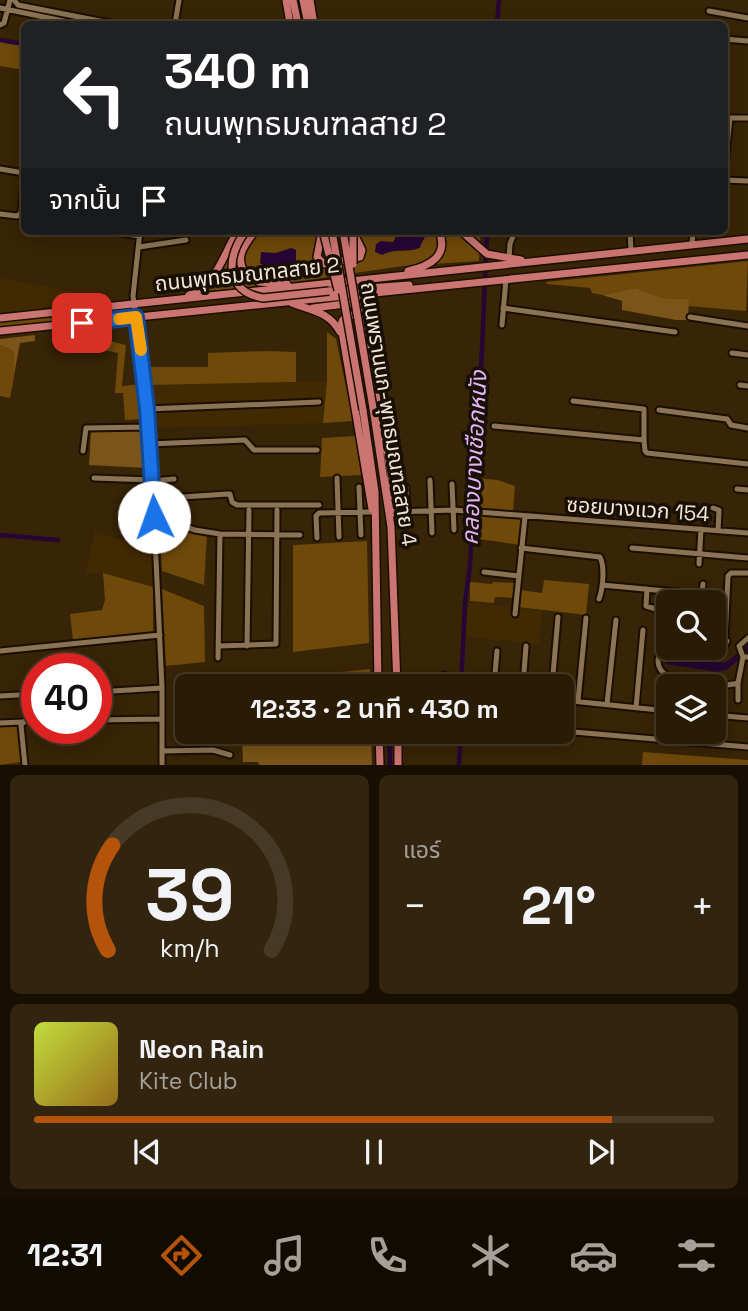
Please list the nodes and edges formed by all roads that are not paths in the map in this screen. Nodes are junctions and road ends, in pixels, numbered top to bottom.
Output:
1 (12, 0) edge
2 (179, 0) edge
3 (286, 0) edge
4 (293, 0) edge
5 (303, 0) edge
6 (310, 0) edge
7 (0, 8) edge
8 (8, 9) junction
9 (709, 11) dead end
10 (34, 16) junction
11 (748, 18) edge
12 (33, 21) edge
13 (53, 21) edge
14 (100, 21) edge
15 (176, 21) edge
16 (290, 21) edge
17 (297, 21) edge
18 (311, 21) edge
19 (312, 21) edge
20 (0, 25) edge
21 (728, 39) edge
22 (748, 41) edge
23 (728, 118) edge
24 (748, 118) edge
25 (0, 169) edge
26 (21, 172) edge
27 (728, 180) edge
28 (748, 181) edge
29 (0, 214) edge
30 (21, 214) edge
31 (140, 235) edge
32 (177, 235) edge
33 (236, 235) edge
34 (243, 235) edge
35 (252, 235) edge
36 (321, 235) edge
37 (323, 235) edge
38 (333, 235) edge
39 (349, 235) edge
40 (349, 235) edge
41 (352, 235) edge
42 (440, 235) edge
43 (465, 235) edge
44 (513, 235) edge
45 (630, 235) edge
46 (693, 235) edge
47 (748, 239) edge
48 (186, 240) dead end
49 (177, 241) junction
50 (716, 242) junction
51 (692, 245) junction
52 (139, 247) junction
53 (631, 251) junction
54 (748, 255) edge
55 (719, 257) junction
56 (509, 258) junction
57 (533, 261) junction
58 (377, 278) junction
59 (506, 279) junction
60 (312, 285) junction
61 (435, 286) junction
62 (369, 293) junction
63 (357, 298) junction
64 (163, 301) junction
65 (289, 302) junction
66 (134, 304) junction
67 (503, 308) junction
68 (305, 309) junction
69 (346, 310) junction
70 (0, 317) edge
71 (136, 317) junction
72 (690, 317) dead end
73 (502, 325) dead end
74 (748, 326) edge
75 (365, 328) junction
76 (0, 331) edge
77 (676, 332) dead end
78 (344, 346) junction
79 (732, 353) dead end
80 (748, 355) edge
81 (740, 384) dead end
82 (748, 386) edge
83 (573, 401) dead end
84 (319, 402) dead end
85 (147, 409) junction
86 (659, 410) dead end
87 (494, 426) dead end
88 (148, 427) junction
89 (748, 428) edge
90 (644, 440) junction
91 (149, 444) junction
92 (317, 450) dead end
93 (83, 452) dead end
94 (748, 464) edge
95 (94, 478) dead end
96 (337, 478) dead end
97 (173, 479) dead end
98 (152, 480) junction
99 (430, 480) dead end
100 (452, 484) dead end
101 (359, 487) dead end
102 (406, 487) dead end
103 (737, 489) dead end
104 (748, 490) edge
105 (153, 495) junction
106 (319, 505) dead end
107 (713, 508) dead end
108 (248, 510) dead end
109 (277, 510) dead end
110 (431, 510) junction
111 (453, 510) junction
112 (407, 511) junction
113 (338, 512) junction
114 (372, 512) junction
115 (394, 512) junction
116 (360, 513) junction
117 (154, 517) junction
118 (525, 517) junction
119 (407, 525) dead end
120 (701, 529) junction
121 (454, 530) dead end
122 (718, 531) junction
123 (432, 533) dead end
124 (748, 533) edge
125 (220, 534) junction
126 (248, 534) junction
127 (276, 534) junction
128 (300, 534) dead end
129 (361, 535) dead end
130 (339, 537) dead end
131 (375, 537) junction
132 (317, 538) dead end
133 (521, 548) junction
134 (632, 548) dead end
135 (393, 554) junction
136 (699, 554) junction
137 (748, 558) edge
138 (699, 564) dead end
139 (485, 572) dead end
140 (748, 573) edge
141 (518, 576) junction
142 (703, 584) dead end
143 (602, 585) junction
144 (647, 589) junction
145 (726, 598) edge
146 (599, 600) dead end
147 (656, 609) dead end
148 (515, 614) dead end
149 (558, 617) dead end
150 (586, 618) dead end
151 (616, 620) dead end
152 (643, 631) dead end
153 (160, 635) junction
154 (748, 638) edge
155 (726, 644) edge
156 (219, 646) junction
157 (247, 646) junction
158 (526, 646) dead end
159 (0, 651) edge
160 (498, 651) dead end
161 (743, 653) edge
162 (218, 658) dead end
163 (658, 660) edge
164 (378, 674) edge
165 (397, 674) edge
166 (495, 674) edge
167 (524, 674) edge
168 (553, 674) edge
169 (738, 683) junction
170 (162, 688) junction
171 (112, 691) edge
172 (21, 695) edge
173 (0, 696) edge
174 (738, 700) dead end
175 (574, 702) edge
176 (578, 702) junction
177 (607, 705) junction
178 (636, 708) junction
179 (656, 710) edge
180 (726, 716) edge
181 (748, 718) edge
182 (162, 719) junction
183 (112, 720) edge
184 (21, 722) edge
185 (0, 723) edge
186 (574, 732) edge
187 (24, 744) edge
188 (379, 744) edge
189 (398, 744) edge
190 (748, 747) edge
191 (162, 751) junction
192 (230, 755) dead end
193 (25, 765) edge
194 (162, 765) edge
195 (380, 765) edge
196 (398, 765) edge

1 - 8 street
1 - 14 street
2 - 15 street
3 - 16 main road
4 - 17 main road
5 - 18 main road
6 - 19 main road
7 - 8 street
8 - 10 street
8 - 20 street
9 - 11 street
10 - 12 street
10 - 13 street
21 - 22 street
23 - 24 street
25 - 26 street
27 - 28 street
29 - 30 street
31 - 52 street
32 - 49 street
33 - 64 main road
34 - 61 main road, bridge
35 - 60 main road
36 - 41 main road
37 - 69 main road, bridge
38 - 69 main road, ถนนพรานนก-พุทธมณฑลสาย 4, bridge
39 - 63 main road, bridge
40 - 63 main road, ถนนพรานนก-พุทธมณฑลสาย 4, bridge
42 - 58 main road
43 - 56 main road
44 - 56 street
45 - 53 street
46 - 51 street
47 - 50 main road, ถนนพุทธมณฑลสาย 2
48 - 49 street
49 - 52 street
50 - 51 main road, ถนนพุทธมณฑลสาย 2
50 - 55 main road
51 - 53 main road, ถนนพุทธมณฑลสาย 2
52 - 66 street
53 - 57 main road, ถนนพุทธมณฑลสาย 2
54 - 55 main road, ถนนพุทธมณฑลสาย 2
55 - 59 main road, ถนนพุทธมณฑลสาย 2
56 - 57 main road
57 - 58 main road, ถนนพุทธมณฑลสาย 2
58 - 60 main road, ถนนพุทธมณฑลสาย 2
59 - 61 main road, ถนนพุทธมณฑลสาย 2
59 - 67 street
60 - 64 main road, ถนนพุทธมณฑลสาย 2
61 - 62 main road, ถนนพุทธมณฑลสาย 2
62 - 63 main road
62 - 65 main road, ถนนพุทธมณฑลสาย 2
63 - 68 main road
63 - 75 main road
63 - 135 main road, ถนนพรานนก-พุทธมณฑลสาย 4, bridge
64 - 66 main road, ถนนพุทธมณฑลสาย 2
65 - 68 main road
65 - 71 main road, ถนนพุทธมณฑลสาย 2
66 - 70 main road, ถนนพุทธมณฑลสาย 2
66 - 71 street
67 - 73 street
67 - 77 street
68 - 78 main road
69 - 131 main road, ถนนพรานนก-พุทธมณฑลสาย 4, bridge
71 - 76 main road, ถนนพุทธมณฑลสาย 2
71 - 85 street
72 - 74 street
75 - 78 main road
75 - 115 main road
78 - 114 main road
79 - 80 street
81 - 82 street
83 - 90 street
84 - 85 street
85 - 88 street
86 - 89 street
87 - 90 street
88 - 91 street
88 - 93 street
90 - 94 street
91 - 92 street
91 - 98 street
95 - 98 street
96 - 113 street
97 - 98 street
98 - 105 street
99 - 110 street
100 - 111 street
101 - 116 street
102 - 112 street
103 - 104 street
105 - 106 street
105 - 117 street
107 - 122 street
108 - 126 street
109 - 127 street
110 - 111 street, ซอยบางแวก 154
110 - 112 street, ซอยบางแวก 154
110 - 123 street
111 - 118 street, ซอยบางแวก 154
111 - 121 street
112 - 115 street, ซอยบางแวก 154
112 - 119 street
113 - 116 street
113 - 130 street
113 - 132 street
114 - 116 street
114 - 131 main road
115 - 135 main road
116 - 129 street
117 - 125 street
117 - 153 street
118 - 120 street, ซอยบางแวก 154
118 - 133 street
120 - 122 street, ซอยบางแวก 154
120 - 136 street
122 - 124 street, ซอยบางแวก 154
125 - 126 street
125 - 156 street
126 - 127 street
126 - 157 street
127 - 128 street
127 - 157 street
131 - 164 main road, ถนนพรานนก-พุทธมณฑลสาย 4
133 - 141 street
133 - 143 street
134 - 136 street
135 - 165 main road, ถนนพรานนก-พุทธมณฑลสาย 4
136 - 137 street
136 - 138 street
139 - 141 street
140 - 145 street
141 - 148 street
142 - 144 street
143 - 144 street
143 - 146 street
144 - 147 street
149 - 168 street
150 - 176 street
151 - 177 street
152 - 178 street
153 - 159 street
153 - 170 street
154 - 161 street
155 - 161 street
156 - 157 street
156 - 162 street
158 - 167 street
160 - 166 street
161 - 169 street
163 - 169 street
169 - 174 street
170 - 171 street
170 - 182 street
172 - 173 street
175 - 176 street
176 - 177 street
177 - 178 street
178 - 179 street
180 - 181 street
182 - 183 street
182 - 191 street
184 - 185 street
186 - 190 street
187 - 193 street
188 - 195 main road
189 - 196 main road
191 - 192 street
191 - 194 street

